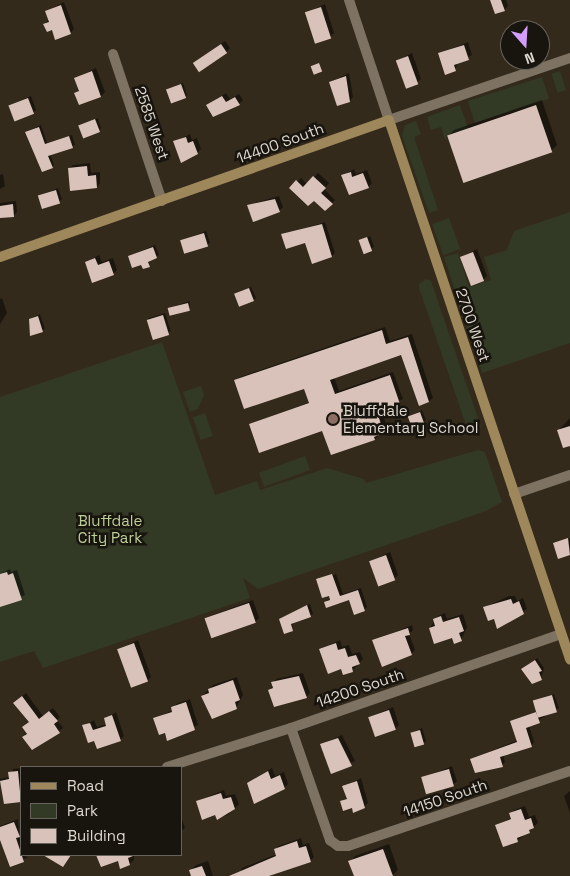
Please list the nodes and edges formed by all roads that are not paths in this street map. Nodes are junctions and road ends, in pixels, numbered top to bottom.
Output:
1 (349, 0) edge
2 (113, 54) dead end
3 (570, 58) edge
4 (389, 120) junction
5 (162, 201) junction
6 (0, 257) edge
7 (570, 475) edge
8 (514, 494) junction
9 (561, 634) junction
10 (570, 659) edge
11 (291, 728) junction
12 (170, 766) edge
13 (570, 771) edge

1 - 4 street, 2700 West
2 - 5 street, 2585 West
3 - 4 street, 14400 South
4 - 5 main road, 14400 South
4 - 8 main road, 2700 West
5 - 6 main road, 14400 South
7 - 8 street
8 - 9 main road, 2700 West
9 - 10 main road, 2700 West
9 - 11 street, 14200 South
11 - 12 street, 14200 South
11 - 13 street, 14150 South

